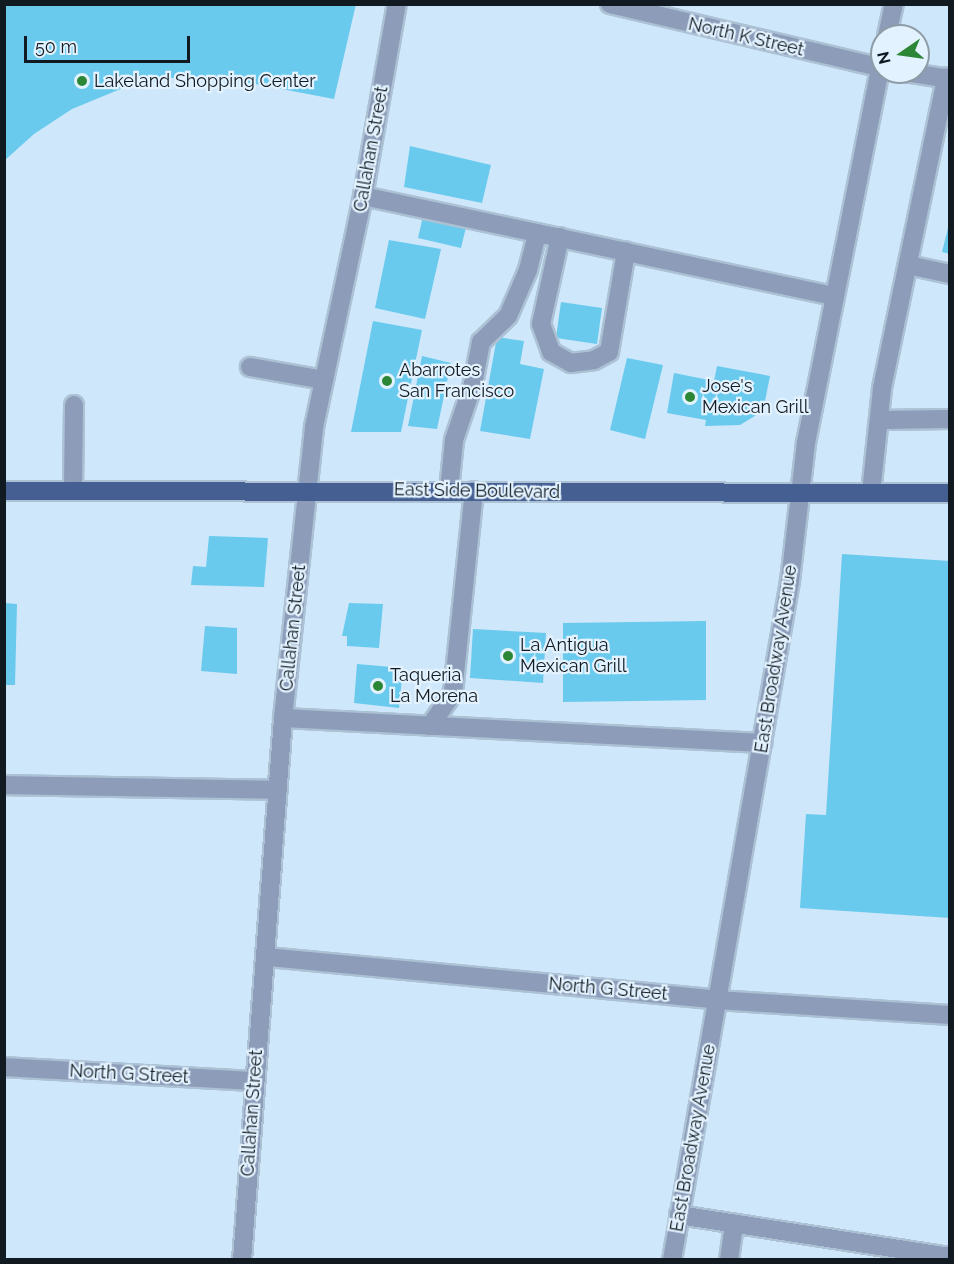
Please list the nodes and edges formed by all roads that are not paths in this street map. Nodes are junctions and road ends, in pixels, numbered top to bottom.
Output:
1 (397, 4) edge
2 (610, 4) edge
3 (894, 4) edge
4 (890, 24) edge
5 (870, 63) edge
6 (930, 76) edge
7 (948, 79) edge
8 (877, 84) edge
9 (363, 196) junction
10 (537, 232) junction
11 (560, 237) junction
12 (626, 252) junction
13 (908, 265) junction
14 (950, 274) edge
15 (834, 296) junction
16 (250, 367) dead end
17 (324, 380) junction
18 (74, 405) dead end
19 (950, 419) edge
20 (879, 420) junction
21 (73, 489) junction
22 (4, 490) edge
23 (308, 490) junction
24 (449, 490) junction
25 (474, 491) junction
26 (800, 493) junction
27 (871, 493) junction
28 (950, 493) edge
29 (283, 718) junction
30 (430, 726) junction
31 (762, 743) junction
32 (4, 786) edge
33 (278, 790) junction
34 (267, 957) junction
35 (718, 1000) junction
36 (950, 1015) edge
37 (4, 1067) edge
38 (253, 1081) junction
39 (679, 1215) junction
40 (734, 1224) junction
41 (950, 1257) edge
42 (242, 1260) edge
43 (672, 1260) edge
44 (729, 1260) edge

1 - 9 street, Callahan Street
2 - 5 street, North K Street
3 - 4 street
6 - 7 street
7 - 13 street
8 - 15 street, East Broadway Avenue
9 - 10 street
9 - 17 street, Callahan Street
10 - 11 street
10 - 24 street
11 - 12 street
11 - 12 street
12 - 15 street
13 - 14 street
13 - 20 street
15 - 26 street, East Broadway Avenue
16 - 17 street
17 - 23 street, Callahan Street
18 - 21 street
19 - 20 street
20 - 27 street
21 - 22 main road, East Side Boulevard
21 - 23 main road, East Side Boulevard
23 - 24 main road, East Side Boulevard
23 - 29 street, Callahan Street
24 - 25 main road, East Side Boulevard
25 - 26 main road, East Side Boulevard
25 - 30 street
26 - 27 main road, East Side Boulevard
26 - 31 street, East Broadway Avenue
27 - 28 main road, East Side Boulevard
29 - 30 street
29 - 33 street, Callahan Street
30 - 31 street
31 - 35 street, East Broadway Avenue
32 - 33 street
33 - 34 street, Callahan Street
34 - 35 street, North G Street
34 - 38 street, Callahan Street
35 - 36 street, North G Street
35 - 39 street, East Broadway Avenue
37 - 38 street, North G Street
38 - 42 street, Callahan Street
39 - 40 street
39 - 43 street, East Broadway Avenue
40 - 41 street
40 - 44 street

